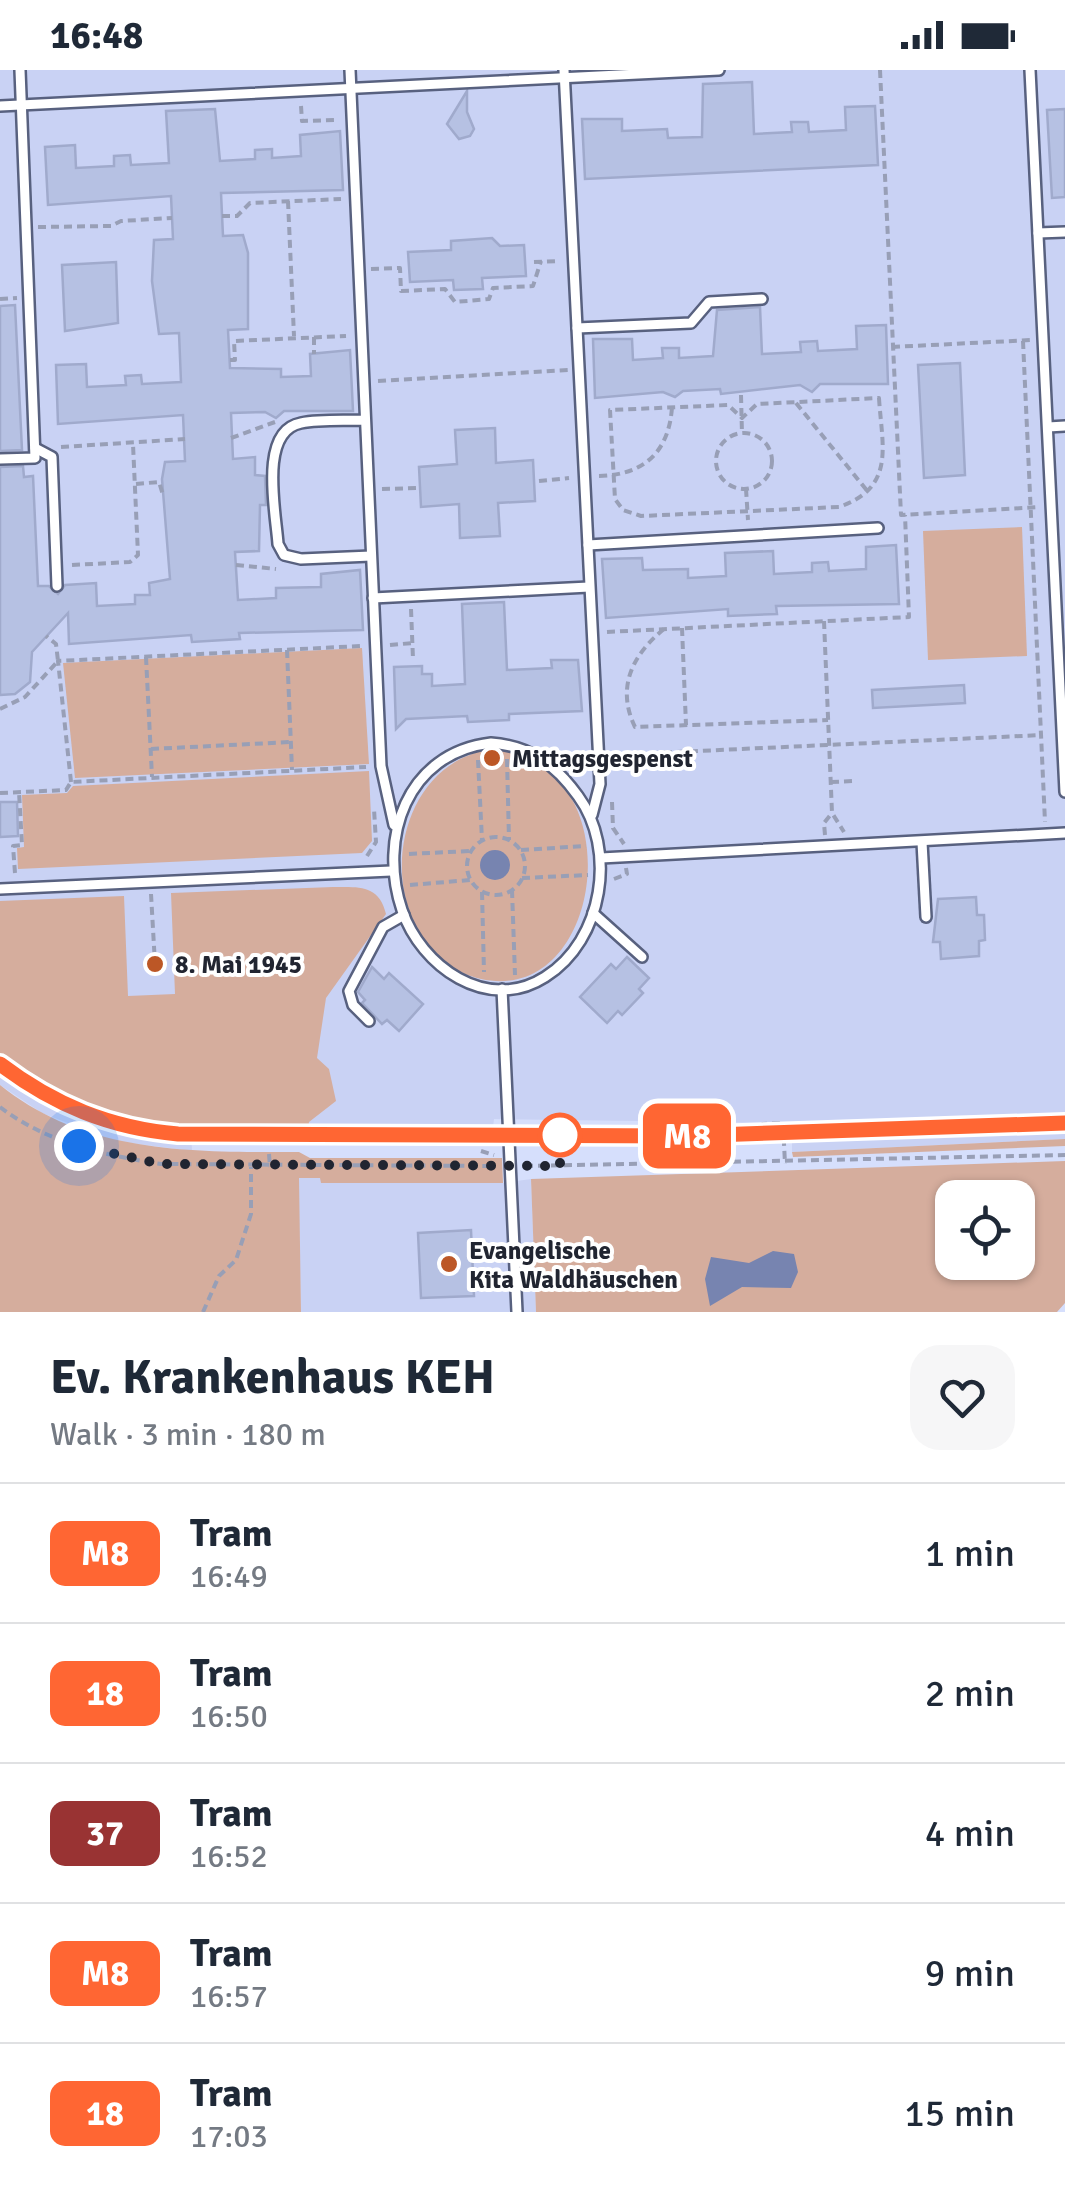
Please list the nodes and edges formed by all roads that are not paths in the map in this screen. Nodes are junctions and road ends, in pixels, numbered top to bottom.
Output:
1 (20, 70) edge
2 (350, 70) edge
3 (719, 70) edge
4 (1030, 70) edge
5 (625, 72) edge
6 (564, 74) edge
7 (351, 86) junction
8 (22, 105) junction
9 (0, 106) edge
10 (1065, 232) edge
11 (1038, 233) junction
12 (762, 299) dead end
13 (577, 328) junction
14 (364, 420) junction
15 (1065, 426) edge
16 (1048, 427) junction
17 (35, 448) junction
18 (0, 459) edge
19 (878, 528) dead end
20 (588, 545) junction
21 (370, 556) junction
22 (57, 586) dead end
23 (589, 587) junction
24 (372, 598) junction
25 (1065, 792) edge
26 (592, 815) junction
27 (394, 825) junction
28 (1065, 833) edge
29 (922, 842) junction
30 (601, 858) junction
31 (392, 871) junction
32 (0, 889) edge
33 (593, 913) junction
34 (404, 915) junction
35 (926, 917) dead end
36 (642, 957) dead end
37 (502, 990) junction
38 (369, 1021) dead end
39 (518, 1312) edge

1 - 8 lane
2 - 7 lane
3 - 5 lane
4 - 11 lane
5 - 6 lane
6 - 7 lane
6 - 13 lane
7 - 8 lane
7 - 14 lane
8 - 9 lane
8 - 17 lane
10 - 11 lane
11 - 16 lane
12 - 13 lane
13 - 20 lane
14 - 21 lane
14 - 21 lane
15 - 16 lane
16 - 25 lane
17 - 18 lane
17 - 22 lane
19 - 20 lane
20 - 23 lane
21 - 24 lane
23 - 24 lane
23 - 26 lane
24 - 27 lane
26 - 27 lane
26 - 30 lane
27 - 31 lane
28 - 29 lane
29 - 30 lane
29 - 35 lane
30 - 33 lane
31 - 32 lane
31 - 34 lane
33 - 36 lane
33 - 37 lane
34 - 37 lane
34 - 38 lane
37 - 39 lane

